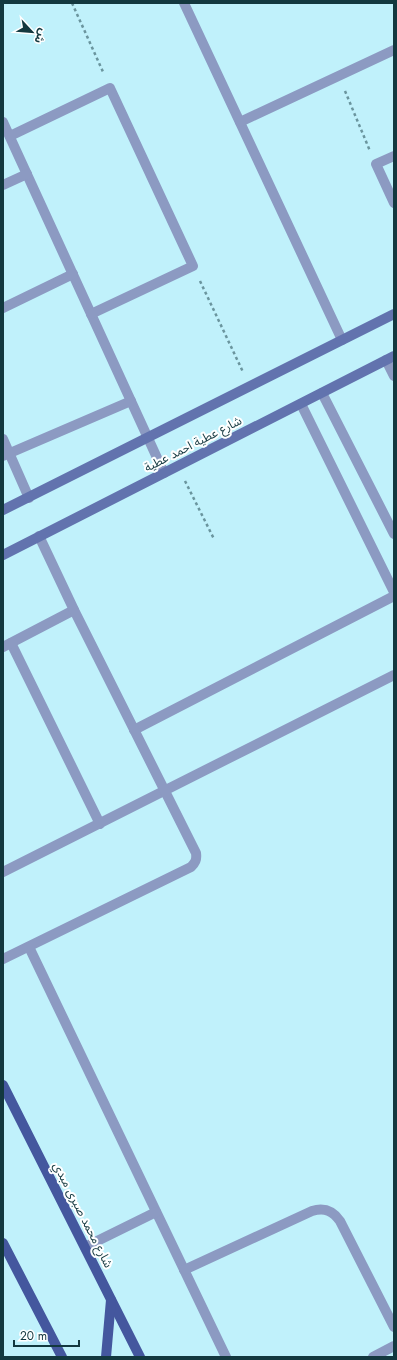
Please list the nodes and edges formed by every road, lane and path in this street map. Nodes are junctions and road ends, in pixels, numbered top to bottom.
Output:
1 (72, 3) edge
2 (186, 4) edge
3 (394, 50) edge
4 (339, 75) junction
5 (110, 88) junction
6 (3, 122) edge
7 (240, 122) junction
8 (10, 136) junction
9 (394, 156) edge
10 (376, 164) junction
11 (27, 174) junction
12 (3, 185) edge
13 (394, 203) edge
14 (193, 266) junction
15 (73, 274) junction
16 (3, 308) edge
17 (91, 314) junction
18 (394, 314) edge
19 (342, 340) junction
20 (390, 358) edge
21 (394, 376) edge
22 (250, 386) junction
23 (322, 393) junction
24 (131, 401) junction
25 (300, 404) junction
26 (148, 438) junction
27 (3, 439) edge
28 (6, 454) edge
29 (177, 466) junction
30 (164, 473) junction
31 (29, 498) junction
32 (3, 510) edge
33 (394, 534) edge
34 (39, 536) junction
35 (214, 539) dead end
36 (3, 555) edge
37 (394, 592) edge
38 (394, 596) edge
39 (74, 610) junction
40 (7, 645) edge
41 (394, 675) edge
42 (134, 730) junction
43 (165, 791) junction
44 (100, 824) junction
45 (3, 872) edge
46 (29, 947) junction
47 (3, 959) edge
48 (3, 1085) edge
49 (156, 1212) junction
50 (3, 1243) edge
51 (85, 1247) junction
52 (184, 1270) junction
53 (111, 1300) junction
54 (394, 1327) edge
55 (394, 1346) edge
56 (62, 1357) edge
57 (106, 1357) edge
58 (140, 1357) edge
59 (226, 1357) edge
60 (373, 1357) edge

1 - 5 path
2 - 7 street
3 - 4 street
4 - 7 street
4 - 10 path
5 - 8 street
5 - 14 street
6 - 8 street
7 - 19 street
8 - 11 street
9 - 10 street
10 - 13 street
11 - 12 street
11 - 15 street
14 - 17 street
14 - 22 path
15 - 16 street
15 - 17 street
17 - 24 street
18 - 19 street
19 - 22 street
20 - 21 street
20 - 23 street, شارع عطية احمد عطية
22 - 26 street
23 - 25 street, شارع عطية احمد عطية
23 - 33 street
24 - 26 street
24 - 28 street
25 - 29 street, شارع عطية احمد عطية
25 - 37 street
26 - 30 street
26 - 31 street
27 - 28 street
28 - 31 street
29 - 30 street, شارع عطية احمد عطية
29 - 35 path
30 - 34 street, شارع عطية احمد عطية
31 - 32 street
34 - 36 street, شارع عطية احمد عطية
34 - 39 street
38 - 42 street
39 - 40 street
39 - 42 street
40 - 44 street
41 - 43 street
42 - 43 street
43 - 44 street
43 - 46 street
44 - 45 street
46 - 47 street
46 - 49 street
48 - 51 main road, شارع محمد صبرى مبدي
49 - 51 street
49 - 52 street
50 - 56 main road
51 - 53 main road, شارع محمد صبرى مبدي
52 - 54 street
52 - 59 street
53 - 57 main road
53 - 58 main road, شارع محمد صبرى مبدي
55 - 60 street

